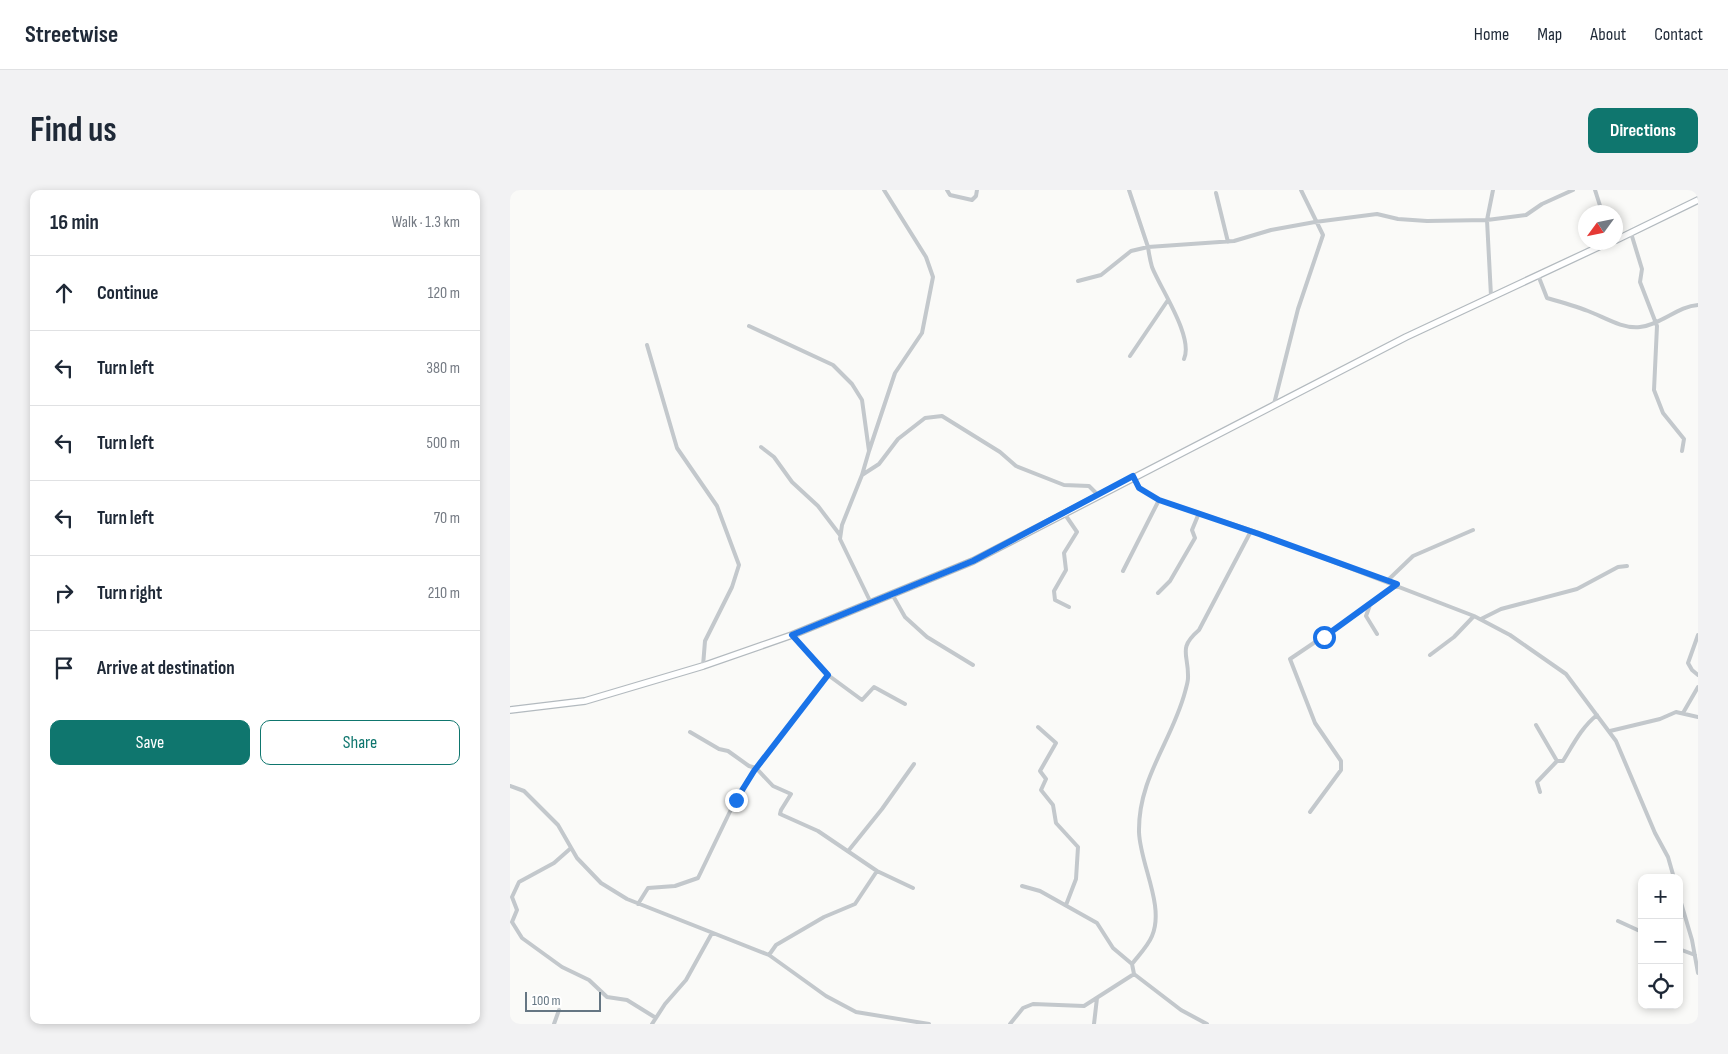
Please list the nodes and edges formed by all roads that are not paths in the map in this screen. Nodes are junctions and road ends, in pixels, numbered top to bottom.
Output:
1 (884, 190) edge
2 (947, 190) edge
3 (977, 190) edge
4 (1129, 190) edge
5 (1301, 190) edge
6 (1493, 190) edge
7 (1573, 190) edge
8 (1595, 190) edge
9 (1216, 193) dead end
10 (1698, 200) edge
11 (1600, 205) edge
12 (1487, 220) junction
13 (1315, 222) junction
14 (1631, 233) junction
15 (1623, 237) edge
16 (1228, 242) junction
17 (1148, 247) junction
18 (1592, 250) edge
19 (1538, 275) junction
20 (1078, 281) dead end
21 (1491, 296) junction
22 (1168, 300) junction
23 (1698, 306) edge
24 (1656, 322) junction
25 (749, 326) dead end
26 (647, 345) dead end
27 (1130, 356) dead end
28 (1184, 359) dead end
29 (1274, 404) junction
30 (761, 447) dead end
31 (869, 451) junction
32 (1682, 451) dead end
33 (862, 475) junction
34 (1133, 476) junction
35 (1098, 495) junction
36 (1159, 500) junction
37 (1198, 513) junction
38 (1064, 514) junction
39 (1473, 530) dead end
40 (1251, 531) junction
41 (840, 535) junction
42 (1627, 566) dead end
43 (1123, 571) dead end
44 (1387, 581) junction
45 (1397, 584) junction
46 (1158, 593) dead end
47 (892, 594) junction
48 (871, 603) junction
49 (1370, 605) junction
50 (1069, 607) dead end
51 (1474, 616) junction
52 (1481, 619) junction
53 (1377, 634) dead end
54 (792, 635) junction
55 (1698, 635) edge
56 (1430, 655) dead end
57 (973, 665) dead end
58 (703, 666) junction
59 (828, 675) junction
60 (1698, 675) edge
61 (1698, 687) edge
62 (905, 704) dead end
63 (510, 710) edge
64 (1683, 713) junction
65 (1597, 715) junction
66 (1698, 717) edge
67 (1536, 725) dead end
68 (1038, 727) dead end
69 (1610, 731) junction
70 (690, 732) dead end
71 (1557, 761) junction
72 (914, 764) dead end
73 (756, 768) junction
74 (510, 786) edge
75 (1540, 792) dead end
76 (1310, 812) dead end
77 (571, 848) junction
78 (849, 850) junction
79 (877, 871) junction
80 (1673, 874) edge
81 (1022, 886) dead end
82 (912, 888) dead end
83 (510, 889) edge
84 (515, 892) junction
85 (638, 904) junction
86 (1066, 905) junction
87 (1683, 911) edge
88 (1618, 921) dead end
89 (1638, 930) edge
90 (712, 933) junction
91 (1683, 950) edge
92 (770, 955) junction
93 (1695, 955) junction
94 (1132, 964) junction
95 (1698, 973) edge
96 (1134, 974) junction
97 (1096, 998) junction
98 (560, 1010) dead end
99 (656, 1018) junction
100 (554, 1024) edge
101 (652, 1024) edge
102 (929, 1024) edge
103 (1010, 1024) edge
104 (1094, 1024) edge
105 (1207, 1024) edge

1 - 31 street
2 - 3 street
4 - 17 street
5 - 13 street
6 - 12 street
7 - 12 street
8 - 11 street
9 - 16 street
10 - 14 main road
12 - 13 street
12 - 21 street
13 - 16 street
13 - 29 street
14 - 15 main road
14 - 24 street
16 - 17 street
17 - 20 street
17 - 22 street
18 - 19 main road
19 - 21 main road
19 - 24 street
21 - 29 main road
22 - 27 street
22 - 28 street
23 - 24 street
24 - 32 street
25 - 31 street
26 - 58 street
29 - 34 main road
30 - 41 street
31 - 33 street
33 - 35 street
33 - 41 street
34 - 35 main road
34 - 36 street
35 - 38 main road
36 - 37 street
36 - 43 street
37 - 40 street
37 - 46 street
38 - 47 main road
38 - 50 street
39 - 44 street
40 - 44 street
40 - 94 street
41 - 48 street
42 - 52 street
44 - 45 street
45 - 49 street
45 - 51 street
47 - 48 main road
47 - 57 street
48 - 54 main road
49 - 53 street
49 - 76 street
51 - 52 street
51 - 56 street
52 - 65 street
54 - 58 main road
54 - 59 street
55 - 60 street
58 - 63 main road
59 - 62 street
59 - 73 street
61 - 64 street
64 - 66 street
64 - 69 street
65 - 69 street
65 - 71 street
67 - 71 street
68 - 86 street
69 - 80 street
70 - 73 street
71 - 75 street
72 - 78 street
73 - 78 street
73 - 85 street
74 - 77 street
77 - 84 street
77 - 85 street
78 - 79 street
79 - 82 street
79 - 92 street
81 - 86 street
83 - 84 street
84 - 99 street
85 - 90 street
86 - 94 street
87 - 93 street
88 - 89 street
90 - 92 street
90 - 99 street
91 - 93 street
92 - 102 street
93 - 95 street
94 - 96 street
96 - 97 street
96 - 105 street
97 - 103 street
97 - 104 street
98 - 100 street
99 - 101 street

